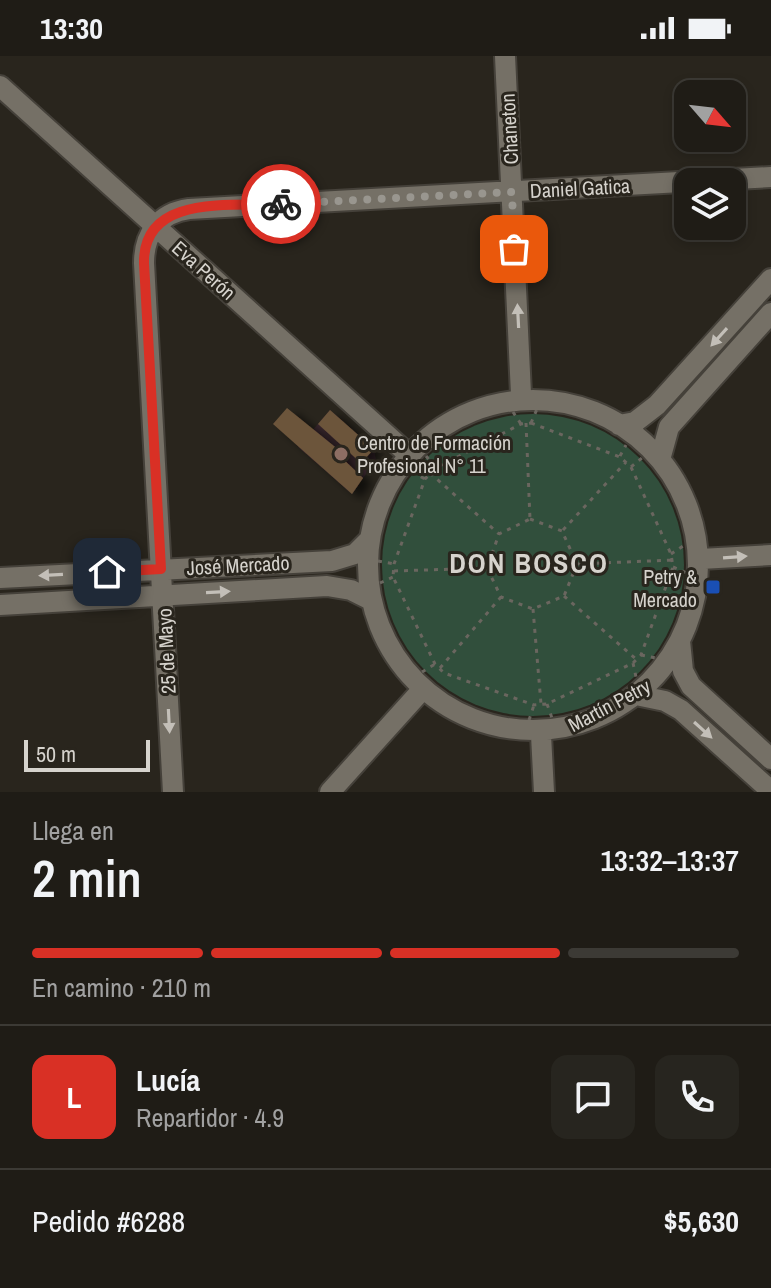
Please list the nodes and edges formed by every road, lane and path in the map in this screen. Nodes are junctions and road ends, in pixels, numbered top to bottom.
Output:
1 (505, 56) edge
2 (0, 86) edge
3 (771, 177) edge
4 (512, 192) junction
5 (155, 226) junction
6 (771, 279) edge
7 (771, 313) edge
8 (517, 403) junction
9 (537, 409) dead end
10 (526, 423) junction
11 (622, 435) junction
12 (620, 457) junction
13 (652, 457) junction
14 (415, 460) junction
15 (626, 462) junction
16 (631, 467) junction
17 (436, 468) junction
18 (430, 473) junction
19 (425, 479) junction
20 (530, 519) junction
21 (562, 531) junction
22 (499, 534) junction
23 (372, 537) junction
24 (683, 546) dead end
25 (671, 554) junction
26 (771, 555) edge
27 (672, 560) junction
28 (378, 561) dead end
29 (394, 564) junction
30 (577, 564) junction
31 (693, 566) junction
32 (673, 567) junction
33 (487, 568) junction
34 (161, 569) junction
35 (394, 571) junction
36 (393, 577) junction
37 (0, 578) edge
38 (374, 591) junction
39 (162, 595) junction
40 (564, 596) junction
41 (501, 597) junction
42 (0, 605) edge
43 (533, 609) junction
44 (680, 640) junction
45 (641, 655) junction
46 (656, 658) dead end
47 (635, 661) junction
48 (435, 664) junction
49 (440, 668) junction
50 (422, 681) junction
51 (636, 686) junction
52 (541, 704) junction
53 (547, 704) junction
54 (534, 705) junction
55 (541, 724) junction
56 (771, 759) edge
57 (771, 791) edge
58 (173, 792) edge
59 (330, 792) edge
60 (544, 792) edge

1 - 4 street, Chaneton
2 - 5 street, Eva Perón
3 - 4 street, Daniel Gatica
4 - 5 street, Daniel Gatica
8 -> 4 street, Chaneton
5 - 14 street, Eva Perón
5 - 34 street, 25 de Mayo
6 -> 11 street
7 - 13 street
8 - 10 path
8 - 11 street, Martín Petry
8 - 14 street, Martín Petry
9 - 10 path
10 - 12 path
10 - 17 path
10 - 20 path
11 - 12 path
11 - 13 street, Martín Petry
12 - 15 path
13 - 16 path
13 - 31 street, Martín Petry
14 - 17 path
14 - 19 path
14 - 23 street, Martín Petry
15 - 16 path
15 - 21 path
16 - 25 path
17 - 18 path
18 - 19 path
18 - 22 path
19 - 29 path
20 - 21 path
20 - 22 path
21 - 30 path
22 - 33 path
23 - 34 street, José Mercado
23 - 38 street, Martín Petry
24 - 25 path
25 - 27 path
31 -> 26 street
27 - 30 path
27 - 32 path
28 - 29 path
29 - 35 path
30 - 40 path
31 - 32 path
31 - 44 street, Martín Petry
32 - 45 path
33 - 35 path
33 - 41 path
34 -> 37 street, José Mercado
34 - 39 street, 25 de Mayo
35 - 36 path
36 - 38 path
36 - 48 path
39 -> 38 street, José Mercado
38 - 50 street, Martín Petry
39 - 42 street, José Mercado
39 -> 58 street, 25 de Mayo
40 - 43 path
40 - 47 path
41 - 43 path
41 - 49 path
43 - 52 path
44 - 51 street, Martín Petry
44 - 56 street
45 - 46 path
45 - 47 path
47 - 51 path
47 - 53 path
48 - 49 path
48 - 50 path
49 - 54 path
50 - 55 street, Martín Petry
50 - 59 street
51 - 55 street, Martín Petry
51 -> 57 street
52 - 53 path
52 - 54 path
53 - 55 path
54 - 55 path
55 - 60 street

